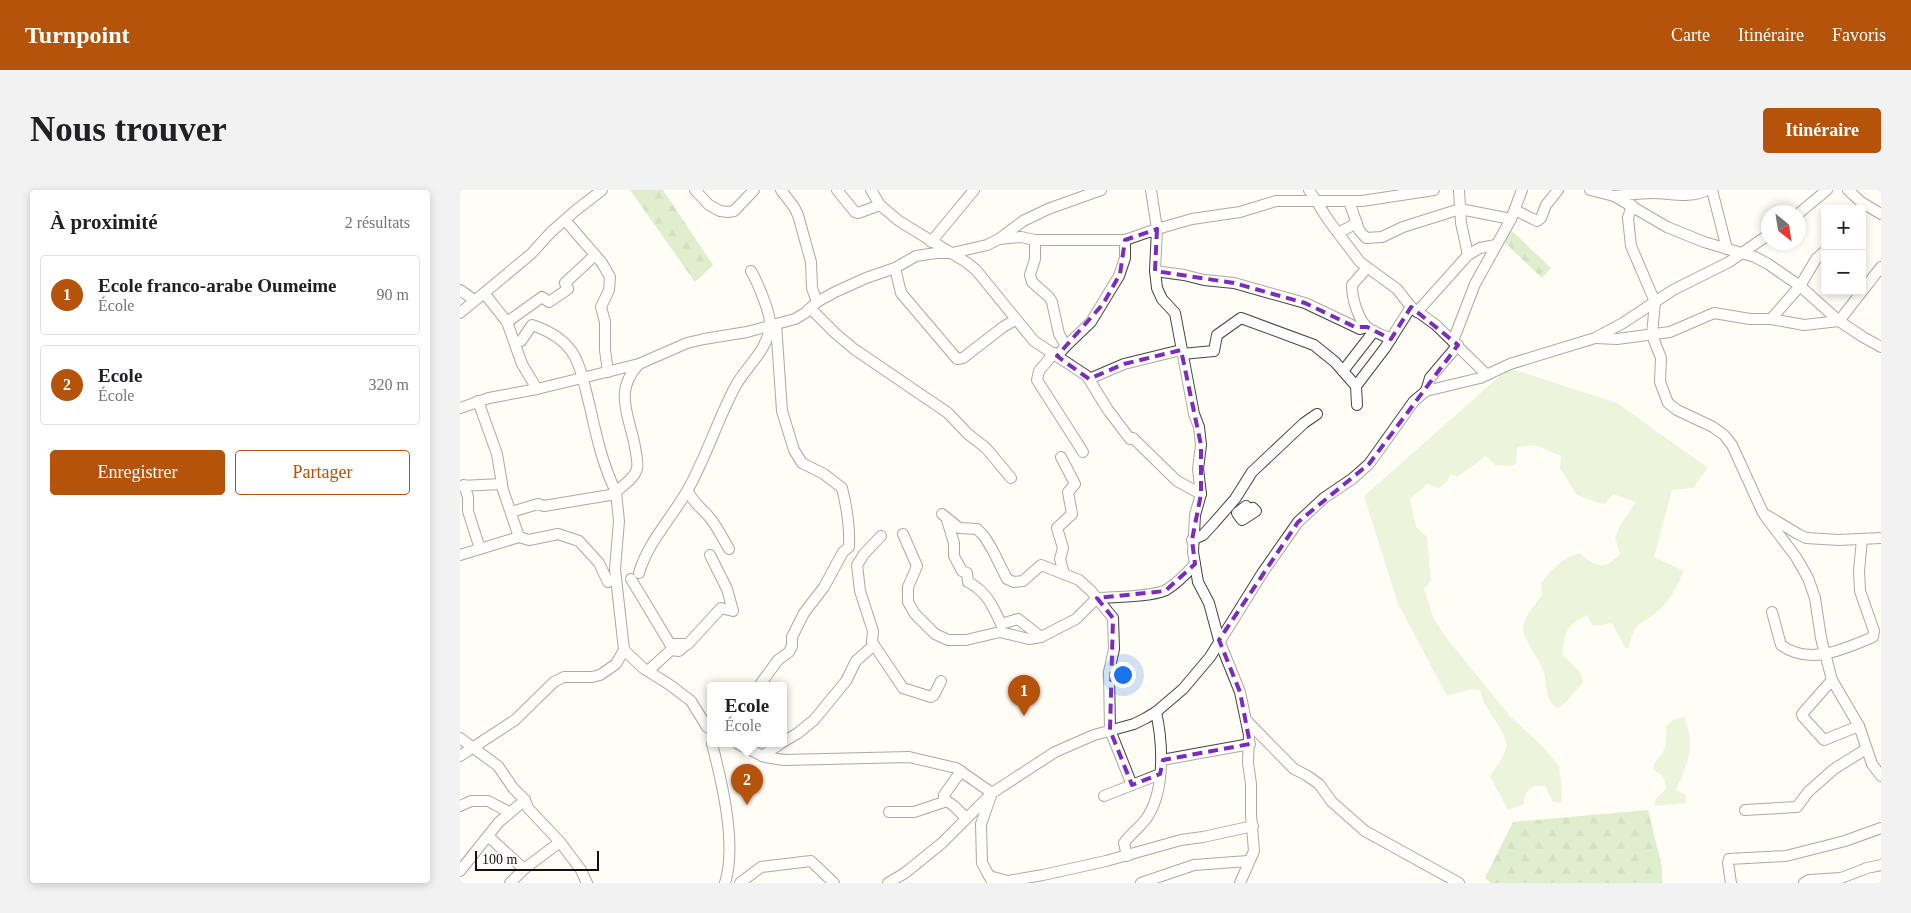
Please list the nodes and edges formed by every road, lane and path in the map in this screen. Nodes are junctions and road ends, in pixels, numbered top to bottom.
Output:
1 (602, 190) edge
2 (695, 190) edge
3 (754, 190) edge
4 (781, 190) edge
5 (785, 190) edge
6 (837, 190) edge
7 (871, 190) edge
8 (974, 190) edge
9 (1101, 190) edge
10 (1151, 190) edge
11 (1309, 190) edge
12 (1430, 190) edge
13 (1434, 190) edge
14 (1459, 190) edge
15 (1522, 190) edge
16 (1558, 190) edge
17 (1590, 190) edge
18 (1707, 190) edge
19 (1712, 190) edge
20 (1827, 190) edge
21 (1848, 190) edge
22 (1614, 196) junction
23 (1349, 201) junction
24 (1316, 202) junction
25 (880, 205) junction
26 (1859, 205) edge
27 (1632, 206) junction
28 (1806, 207) edge
29 (1866, 208) edge
30 (1460, 210) junction
31 (1513, 214) junction
32 (1881, 214) edge
33 (565, 220) junction
34 (1357, 223) junction
35 (1157, 229) junction
36 (1338, 233) junction
37 (999, 239) junction
38 (1035, 240) junction
39 (1125, 240) junction
40 (1761, 240) edge
41 (931, 242) junction
42 (1496, 245) junction
43 (1728, 249) junction
44 (952, 253) junction
45 (1741, 253) junction
46 (595, 255) junction
47 (1468, 255) junction
48 (1821, 255) edge
49 (1881, 267) edge
50 (895, 268) junction
51 (1367, 268) junction
52 (751, 271) dead end
53 (1156, 271) junction
54 (1800, 286) junction
55 (460, 290) edge
56 (484, 293) junction
57 (474, 300) junction
58 (1655, 302) junction
59 (814, 306) junction
60 (1414, 310) junction
61 (460, 313) edge
62 (1771, 319) junction
63 (1015, 320) junction
64 (1839, 320) junction
65 (507, 322) junction
66 (773, 325) junction
67 (1370, 329) junction
68 (1652, 335) junction
69 (1391, 338) junction
70 (1595, 338) junction
71 (520, 341) dead end
72 (1455, 343) junction
73 (1066, 346) junction
74 (1881, 347) edge
75 (1181, 352) junction
76 (1055, 354) junction
77 (639, 364) junction
78 (1343, 371) junction
79 (608, 372) junction
80 (1487, 375) junction
81 (584, 378) junction
82 (1090, 379) junction
83 (1356, 386) junction
84 (537, 389) junction
85 (1426, 391) junction
86 (478, 401) junction
87 (1357, 405) dead end
88 (460, 408) edge
89 (1316, 414) dead end
90 (1083, 452) dead end
91 (1062, 457) dead end
92 (1011, 478) dead end
93 (502, 484) junction
94 (462, 486) edge
95 (688, 491) junction
96 (616, 493) junction
97 (1201, 494) junction
98 (511, 512) junction
99 (1763, 513) junction
100 (903, 534) dead end
101 (881, 536) dead end
102 (519, 537) junction
103 (1881, 538) edge
104 (1862, 539) junction
105 (1192, 540) junction
106 (480, 549) junction
107 (729, 550) dead end
108 (460, 554) edge
109 (710, 556) dead end
110 (1195, 564) junction
111 (1064, 574) junction
112 (608, 582) dead end
113 (1097, 598) junction
114 (1772, 612) dead end
115 (1041, 637) junction
116 (1219, 640) junction
117 (687, 644) junction
118 (874, 645) junction
119 (624, 650) junction
120 (1825, 655) junction
121 (648, 671) junction
122 (1832, 680) junction
123 (941, 681) dead end
124 (762, 682) edge
125 (1156, 712) junction
126 (1247, 721) junction
127 (707, 725) edge
128 (1859, 726) junction
129 (1110, 730) junction
130 (460, 738) edge
131 (787, 740) edge
132 (1250, 744) junction
133 (713, 747) edge
134 (744, 747) edge
135 (776, 747) edge
136 (472, 748) junction
137 (1866, 748) junction
138 (460, 756) edge
139 (762, 756) junction
140 (1162, 760) junction
141 (961, 771) junction
142 (1160, 774) junction
143 (1881, 776) edge
144 (1132, 785) junction
145 (992, 793) junction
146 (1104, 796) dead end
147 (525, 800) junction
148 (947, 801) junction
149 (460, 806) edge
150 (1745, 810) dead end
151 (509, 812) junction
152 (889, 812) dead end
153 (966, 818) junction
154 (1252, 826) junction
155 (1881, 828) edge
156 (489, 836) junction
157 (560, 842) junction
158 (1127, 856) junction
159 (1248, 861) junction
160 (1881, 865) edge
161 (524, 869) junction
162 (728, 869) junction
163 (460, 871) edge
164 (991, 879) edge
165 (1453, 882) edge
166 (510, 883) edge
167 (587, 883) edge
168 (725, 883) edge
169 (740, 883) edge
170 (834, 883) edge
171 (888, 883) edge
172 (1141, 883) edge
173 (1240, 883) edge
174 (1731, 883) edge
175 (1804, 883) edge

1 - 33 street
2 - 3 street
4 - 5 street
4 - 59 street
6 - 25 street
7 - 25 street
8 - 41 street
9 - 37 street
10 - 35 street
11 - 24 street
12 - 13 street
12 - 23 street
14 - 30 street
15 - 31 street
16 - 31 street
17 - 22 street
18 - 22 street
19 - 43 street
20 - 28 street
21 - 26 street
22 - 27 street
23 - 24 street
23 - 34 street
24 - 35 street
24 - 36 street
25 - 41 street
27 - 43 street
27 - 58 street
29 - 32 street
30 - 31 street
30 - 34 street
30 - 47 street
31 - 42 street
33 - 46 street
33 - 56 street
34 - 36 street
35 - 39 street
35 - 53 street
36 - 51 street
37 - 38 street
37 - 44 street
38 - 39 street
38 - 73 street
39 - 73 street
40 - 45 street
41 - 44 street
42 - 47 street
42 - 72 street
43 - 45 street
44 - 50 street
44 - 63 street
45 - 54 street
45 - 58 street
46 - 65 street
46 - 79 street
47 - 60 street
48 - 54 street
49 - 64 street
50 - 59 street
50 - 63 street
51 - 60 street
51 - 67 street
52 - 66 street
53 - 67 street
53 - 75 street
54 - 62 street
54 - 64 street
55 - 57 street
56 - 57 street
56 - 65 street
57 - 61 street
58 - 68 street
58 - 70 street
59 - 66 street
59 - 92 street
60 - 69 street
60 - 72 street
62 - 64 street
62 - 68 street
63 - 76 street
64 - 74 street
65 - 84 street
66 - 77 street
66 - 95 street
66 - 124 street
67 - 69 street
67 - 78 street
68 - 70 street
68 - 99 street
69 - 83 street
70 - 80 street
71 - 81 street
72 - 80 street
72 - 85 street
73 - 76 street
75 - 78 street
75 - 82 street
75 - 97 street
76 - 82 street
76 - 90 street
77 - 79 street
77 - 96 street
78 - 83 street
79 - 81 street
80 - 85 street
81 - 84 street
81 - 96 street
82 - 97 street
83 - 87 street
84 - 86 street
85 - 116 street
86 - 88 street
86 - 93 street
89 - 105 street
91 - 111 street
93 - 94 street
93 - 98 street
94 - 106 street
95 - 107 street
95 - 117 street
96 - 98 street
96 - 119 street
97 - 105 street
98 - 102 street
99 - 104 street
99 - 120 street
100 - 115 street
101 - 118 street
102 - 106 street
102 - 112 street
103 - 104 street
104 - 120 street
105 - 110 street
106 - 108 street
109 - 117 street
110 - 113 street
110 - 116 street
111 - 113 street
111 - 115 street
113 - 115 street
113 - 129 street
114 - 120 street
116 - 125 street
116 - 126 street
117 - 121 street
118 - 123 street
118 - 131 street
119 - 121 street
119 - 136 street
120 - 122 street
121 - 127 street
122 - 128 street
122 - 128 street
125 - 129 street
125 - 140 street
126 - 132 street
126 - 165 street
128 - 137 street
129 - 144 street
129 - 145 street
130 - 136 street
132 - 140 street
132 - 154 street
133 - 162 street
134 - 139 street
135 - 139 street
136 - 138 street
136 - 147 street
137 - 143 street
137 - 150 street
139 - 141 street
140 - 142 street
141 - 145 street
141 - 148 street
142 - 144 street
142 - 158 street
144 - 146 street
145 - 153 street
145 - 164 street
147 - 151 street
147 - 157 street
148 - 152 street
148 - 153 street
149 - 151 street
151 - 156 street
153 - 171 street
154 - 158 street
154 - 159 street
155 - 174 street
156 - 161 street
156 - 163 street
157 - 161 street
157 - 167 street
158 - 164 street
159 - 172 street
159 - 173 street
160 - 175 street
161 - 166 street
162 - 168 street
162 - 169 street
169 - 170 street

